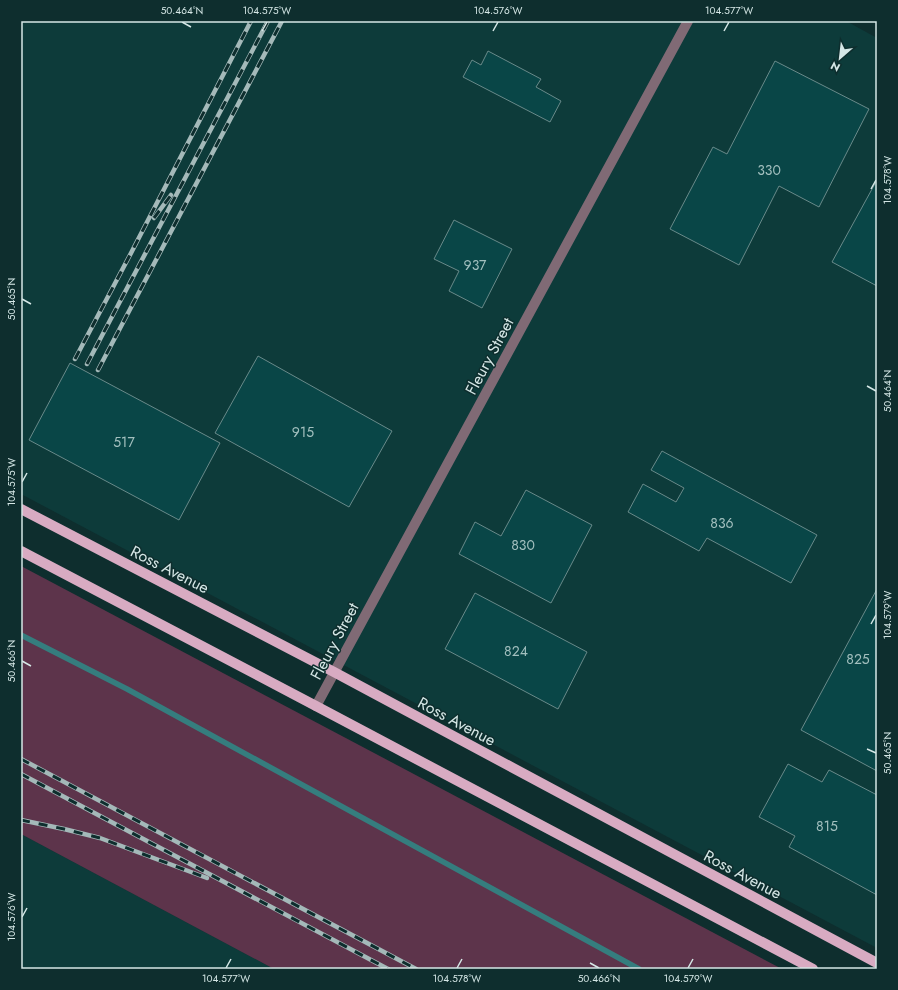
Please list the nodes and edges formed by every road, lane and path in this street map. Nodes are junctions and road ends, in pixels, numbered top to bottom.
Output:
1 (688, 21) edge
2 (21, 509) edge
3 (21, 551) edge
4 (334, 672) junction
5 (316, 706) junction
6 (877, 963) edge
7 (813, 969) edge

1 - 4 street, Fleury Street
2 - 4 main road, Ross Avenue
3 - 5 main road
4 - 5 street, Fleury Street
4 - 6 main road, Ross Avenue
5 - 7 main road

